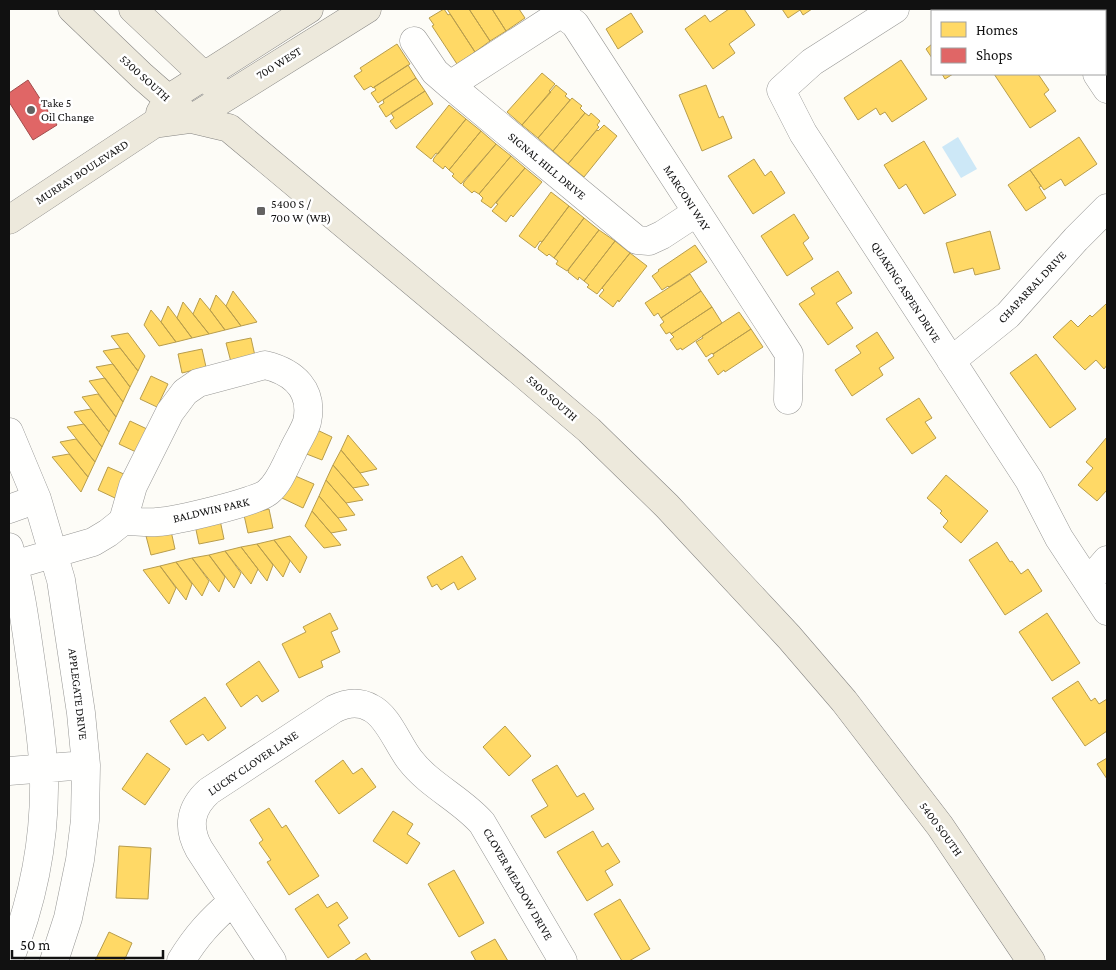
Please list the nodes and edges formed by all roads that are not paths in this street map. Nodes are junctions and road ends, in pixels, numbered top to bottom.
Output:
1 (72, 9) edge
2 (133, 9) edge
3 (309, 9) edge
4 (367, 9) edge
5 (895, 9) edge
6 (558, 12) edge
7 (414, 41) dead end
8 (204, 75) junction
9 (1098, 75) edge
10 (450, 85) junction
11 (1107, 89) edge
12 (225, 97) junction
13 (168, 99) junction
14 (191, 119) junction
15 (154, 124) junction
16 (230, 128) junction
17 (1107, 208) edge
18 (697, 212) junction
19 (9, 220) edge
20 (951, 361) junction
21 (788, 400) dead end
22 (9, 432) edge
23 (36, 499) junction
24 (9, 510) edge
25 (123, 521) junction
26 (54, 554) junction
27 (12, 556) edge
28 (1107, 560) edge
29 (1088, 582) junction
30 (1107, 611) edge
31 (844, 701) joint
32 (366, 706) joint
33 (86, 765) junction
34 (43, 767) junction
35 (9, 771) edge
36 (232, 901) junction
37 (9, 961) edge
38 (54, 961) edge
39 (181, 961) edge
40 (272, 961) edge
41 (562, 961) edge
42 (1031, 961) edge

1 - 13 main road, 5300 SOUTH
2 - 8 main road
3 - 8 main road
4 - 12 main road, 700 WEST
5 - 20 street, QUAKING ASPEN DRIVE
6 - 10 street
6 - 18 street, MARCONI WAY
7 - 10 street, SIGNAL HILL DRIVE
8 - 12 main road
8 - 13 main road, MURRAY BOULEVARD
9 - 11 street
10 - 18 street, SIGNAL HILL DRIVE
12 - 14 main road, 700 WEST
12 - 16 main road
13 - 14 main road, 5300 SOUTH
13 - 15 main road, MURRAY BOULEVARD
14 - 15 main road, MURRAY BOULEVARD
14 - 16 main road, 5300 SOUTH
15 - 19 main road, MURRAY BOULEVARD
16 - 31 main road, 5300 SOUTH
17 - 20 street, CHAPARRAL DRIVE
18 - 21 street, MARCONI WAY
20 - 29 street, QUAKING ASPEN DRIVE
22 - 23 street, APPLEGATE DRIVE
23 - 24 street
23 - 26 street, APPLEGATE DRIVE
25 - 25 street, BALDWIN PARK
25 - 26 street
26 - 27 street
26 - 33 street, APPLEGATE DRIVE
27 - 34 street
28 - 29 street
29 - 30 street, QUAKING ASPEN DRIVE
31 - 42 main road, 5400 SOUTH
32 - 36 street, LUCKY CLOVER LANE
32 - 41 street, CLOVER MEADOW DRIVE
33 - 34 street
33 - 38 street, APPLEGATE DRIVE
34 - 35 street
34 - 37 street
36 - 39 street
36 - 40 street, LUCKY CLOVER LANE

